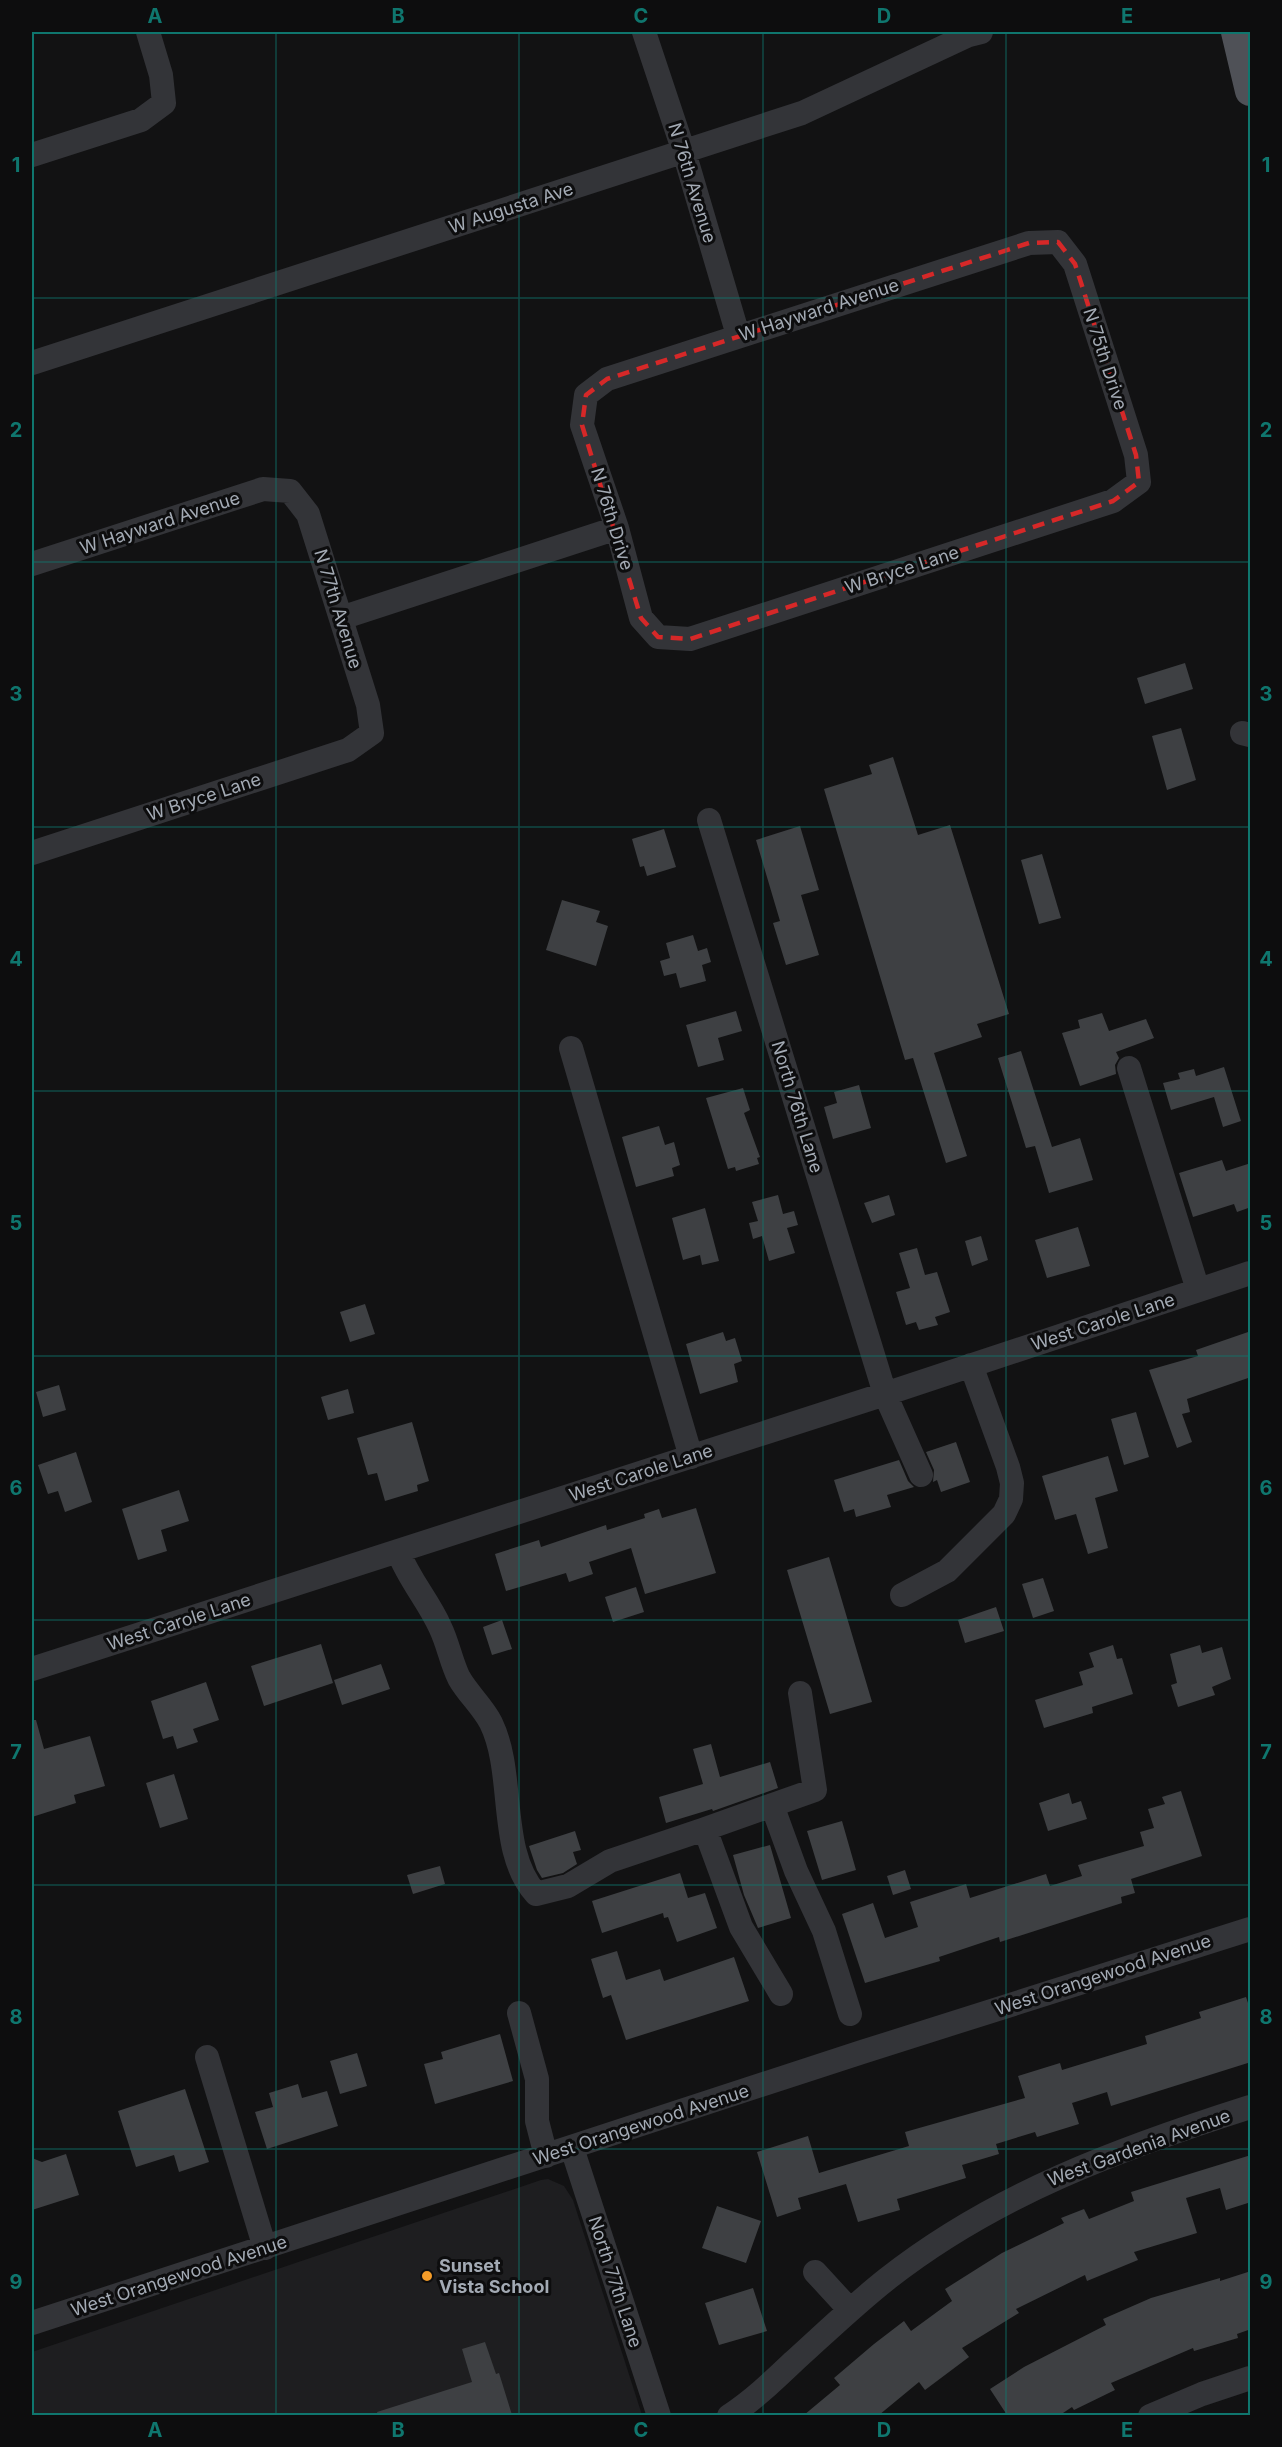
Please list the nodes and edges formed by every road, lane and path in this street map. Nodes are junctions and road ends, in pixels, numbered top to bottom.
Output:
1 (148, 32) edge
2 (644, 32) edge
3 (981, 32) edge
4 (1236, 32) edge
5 (1251, 91) edge
6 (684, 152) junction
7 (32, 155) edge
8 (1058, 242) joint
9 (738, 335) junction
10 (32, 363) edge
11 (586, 395) joint
12 (1139, 482) joint
13 (290, 490) joint
14 (617, 528) junction
15 (32, 564) edge
16 (341, 618) junction
17 (658, 638) joint
18 (372, 733) joint
19 (709, 819) dead end
20 (32, 853) edge
21 (571, 1048) dead end
22 (1129, 1068) dead end
23 (1251, 1273) edge
24 (1198, 1290) junction
25 (971, 1365) junction
26 (885, 1394) junction
27 (691, 1457) junction
28 (921, 1475) dead end
29 (398, 1551) junction
30 (902, 1595) dead end
31 (32, 1669) edge
32 (800, 1693) dead end
33 (771, 1805) junction
34 (705, 1829) junction
35 (1251, 1929) edge
36 (781, 1994) dead end
37 (519, 2013) dead end
38 (850, 2014) dead end
39 (207, 2057) dead end
40 (1251, 2107) edge
41 (572, 2148) junction
42 (546, 2156) junction
43 (265, 2248) junction
44 (815, 2272) dead end
45 (850, 2310) junction
46 (32, 2323) edge
47 (1251, 2378) edge
48 (659, 2415) edge
49 (729, 2415) edge
50 (1150, 2415) edge

1 - 7 street
2 - 6 street, N 76th Avenue
3 - 6 street, W Augusta Ave
4 - 5 main road
6 - 9 street, N 76th Avenue
6 - 10 street, W Augusta Ave
8 - 9 street, W Hayward Avenue
8 - 12 street, N 75th Drive
9 - 11 street, W Hayward Avenue
11 - 14 street, N 76th Drive
12 - 17 street, W Bryce Lane
13 - 15 street, W Hayward Avenue
13 - 16 street, N 77th Avenue
14 - 16 street
14 - 17 street, N 76th Drive
16 - 18 street, N 77th Avenue
18 - 20 street, W Bryce Lane
19 - 26 street, North 76th Lane
21 - 27 street
22 - 24 street
23 - 24 street, West Carole Lane
24 - 25 street, West Carole Lane
25 - 26 street, West Carole Lane
25 - 30 street
26 - 27 street, West Carole Lane
26 - 28 street, North 76th Lane
27 - 29 street, West Carole Lane
29 - 31 street, West Carole Lane
29 - 34 street
32 - 33 street
33 - 34 street
33 - 38 street
34 - 36 street
35 - 41 street, West Orangewood Avenue
37 - 42 street
39 - 43 street
40 - 45 street, West Gardenia Avenue
41 - 42 street, West Orangewood Avenue
41 - 48 street, North 77th Lane
42 - 43 street, West Orangewood Avenue
43 - 46 street, West Orangewood Avenue
44 - 45 street
45 - 49 street, West Gardenia Avenue
47 - 50 street

